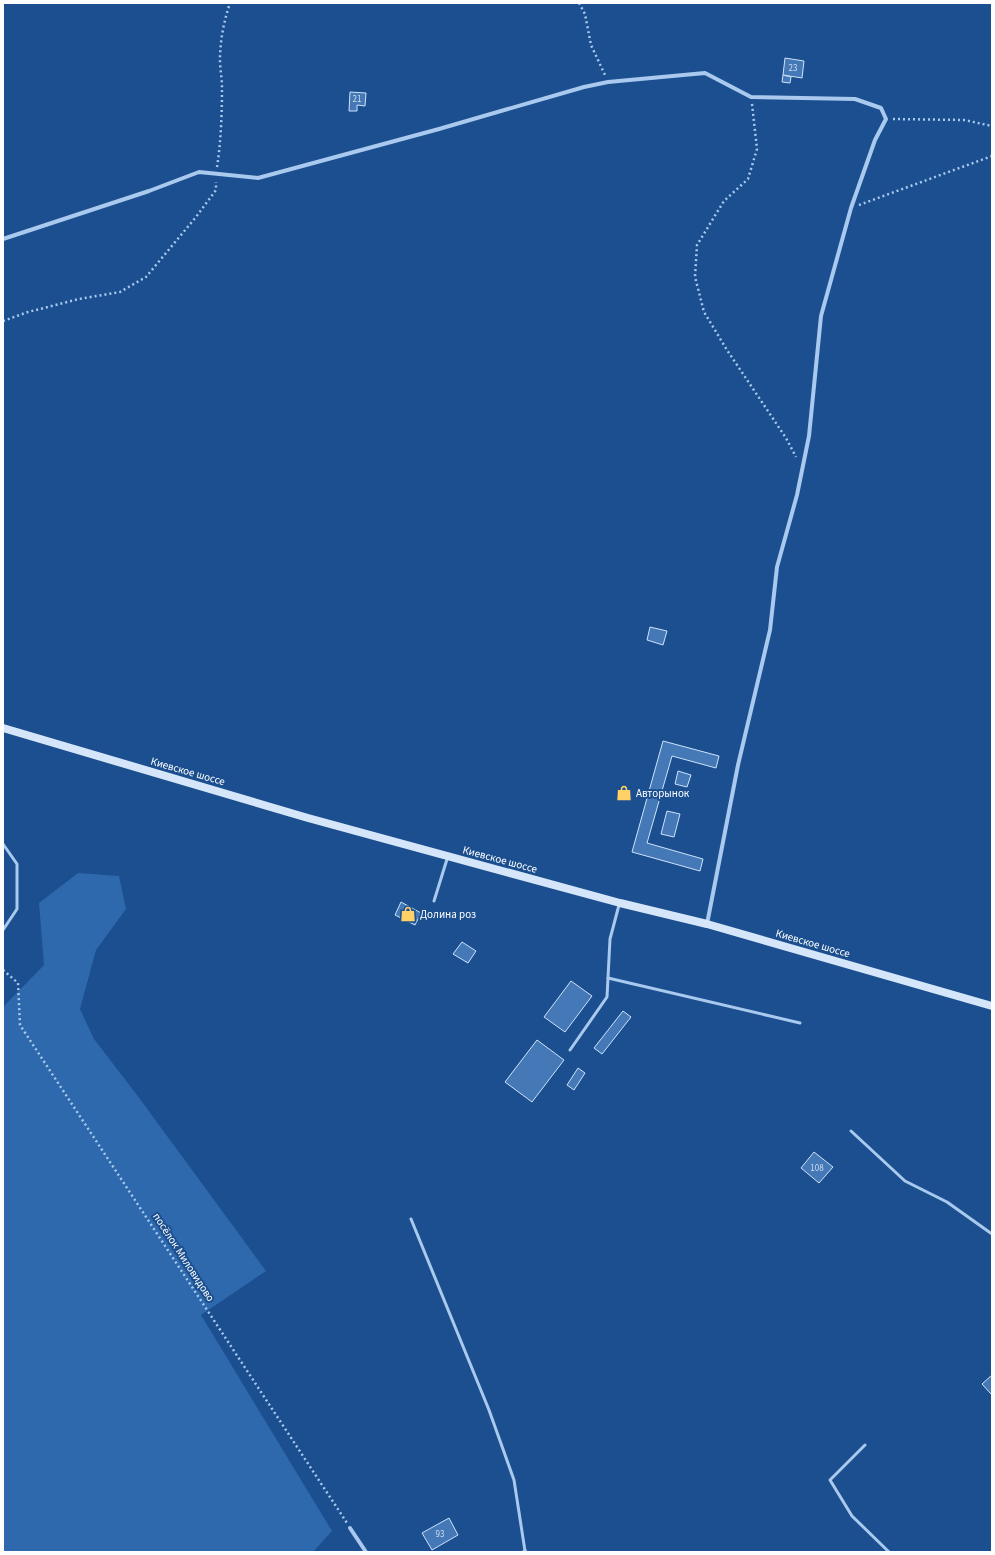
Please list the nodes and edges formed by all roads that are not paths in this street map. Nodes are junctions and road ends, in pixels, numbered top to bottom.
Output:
1 (3, 239) edge
2 (3, 728) edge
3 (3, 844) edge
4 (448, 856) junction
5 (434, 901) dead end
6 (620, 903) junction
7 (707, 924) junction
8 (3, 930) edge
9 (608, 978) junction
10 (992, 1006) edge
11 (800, 1023) dead end
12 (570, 1050) dead end
13 (851, 1131) dead end
14 (411, 1219) dead end
15 (992, 1234) edge
16 (865, 1445) dead end
17 (350, 1528) road end
18 (524, 1551) edge
19 (366, 1552) edge
20 (888, 1552) edge

1 - 7 street
2 - 4 main road, Киевское шоссе
3 - 8 lane
4 - 5 lane
4 - 6 main road, Киевское шоссе
6 - 7 main road, Киевское шоссе
6 - 9 lane
7 - 10 main road, Киевское шоссе
9 - 11 lane
9 - 12 lane
13 - 15 lane
14 - 18 lane
16 - 20 lane
17 - 19 street

